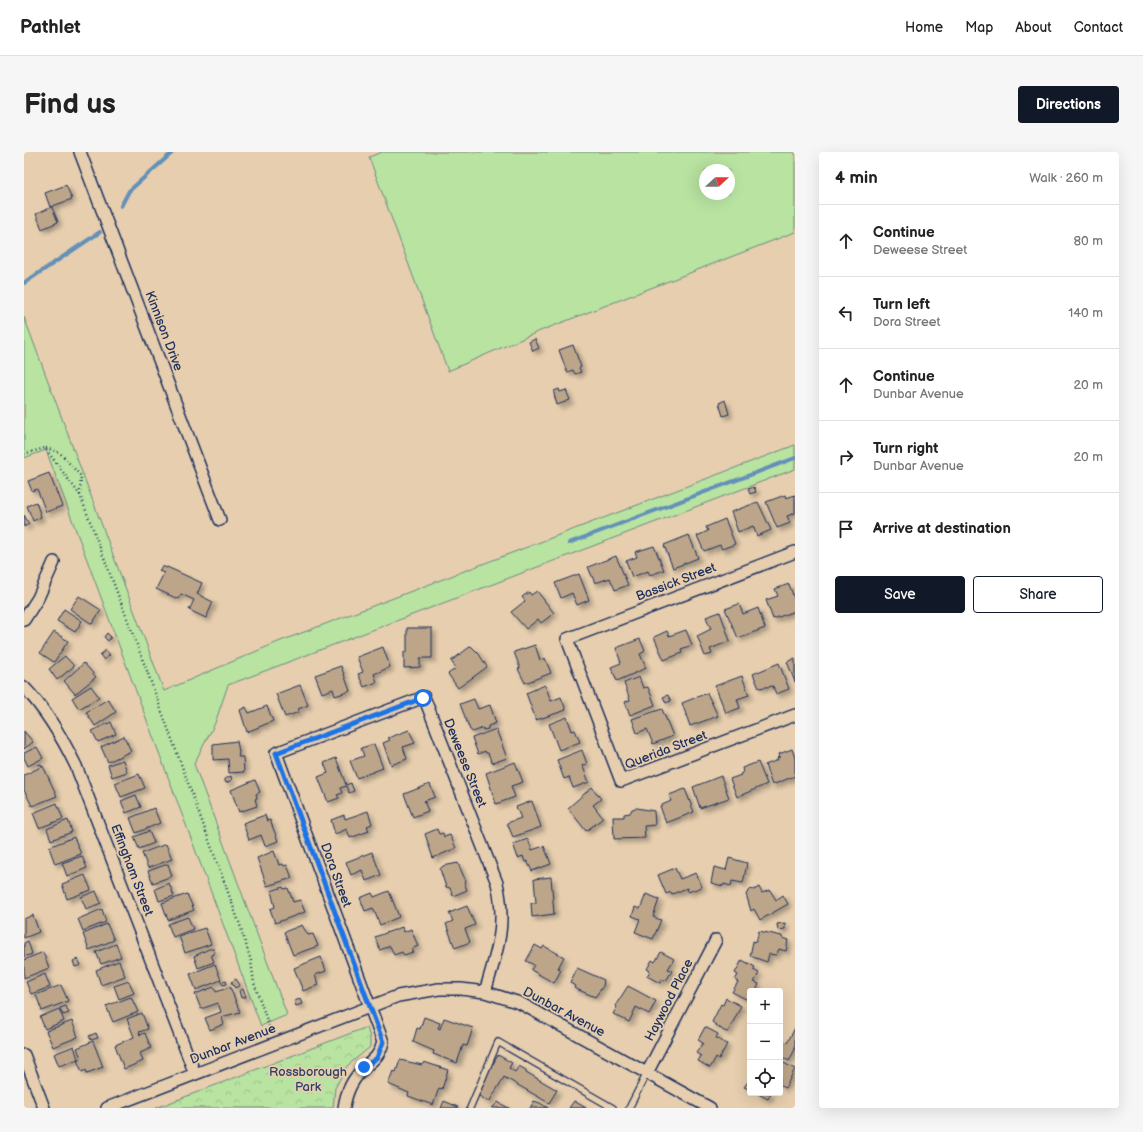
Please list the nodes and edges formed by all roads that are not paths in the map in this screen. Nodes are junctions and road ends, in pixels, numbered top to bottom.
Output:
1 (80, 152) edge
2 (220, 520) dead end
3 (795, 552) edge
4 (54, 562) dead end
5 (24, 620) edge
6 (567, 639) joint
7 (24, 687) edge
8 (795, 716) edge
9 (276, 753) joint
10 (716, 940) dead end
11 (485, 992) junction
12 (370, 1007) junction
13 (24, 1055) edge
14 (647, 1073) junction
15 (195, 1074) junction
16 (44, 1108) edge
17 (107, 1108) edge
18 (344, 1108) edge
19 (470, 1108) edge
20 (613, 1108) edge
21 (629, 1108) edge
22 (710, 1108) edge

1 - 2 street, Kinnison Drive
3 - 6 street, Bassick Street
4 - 5 street
6 - 8 street, Querida Street
7 - 15 street, Effingham Street
9 - 11 street, Deweese Street
9 - 12 street, Dora Street
10 - 14 street, Haywood Place
11 - 12 street, Dunbar Avenue
11 - 14 street, Dunbar Avenue
12 - 15 street, Dunbar Avenue
12 - 18 street
13 - 16 street
14 - 21 lane
14 - 22 street, Dunbar Avenue
15 - 17 street, Dunbar Avenue
19 - 20 lane

